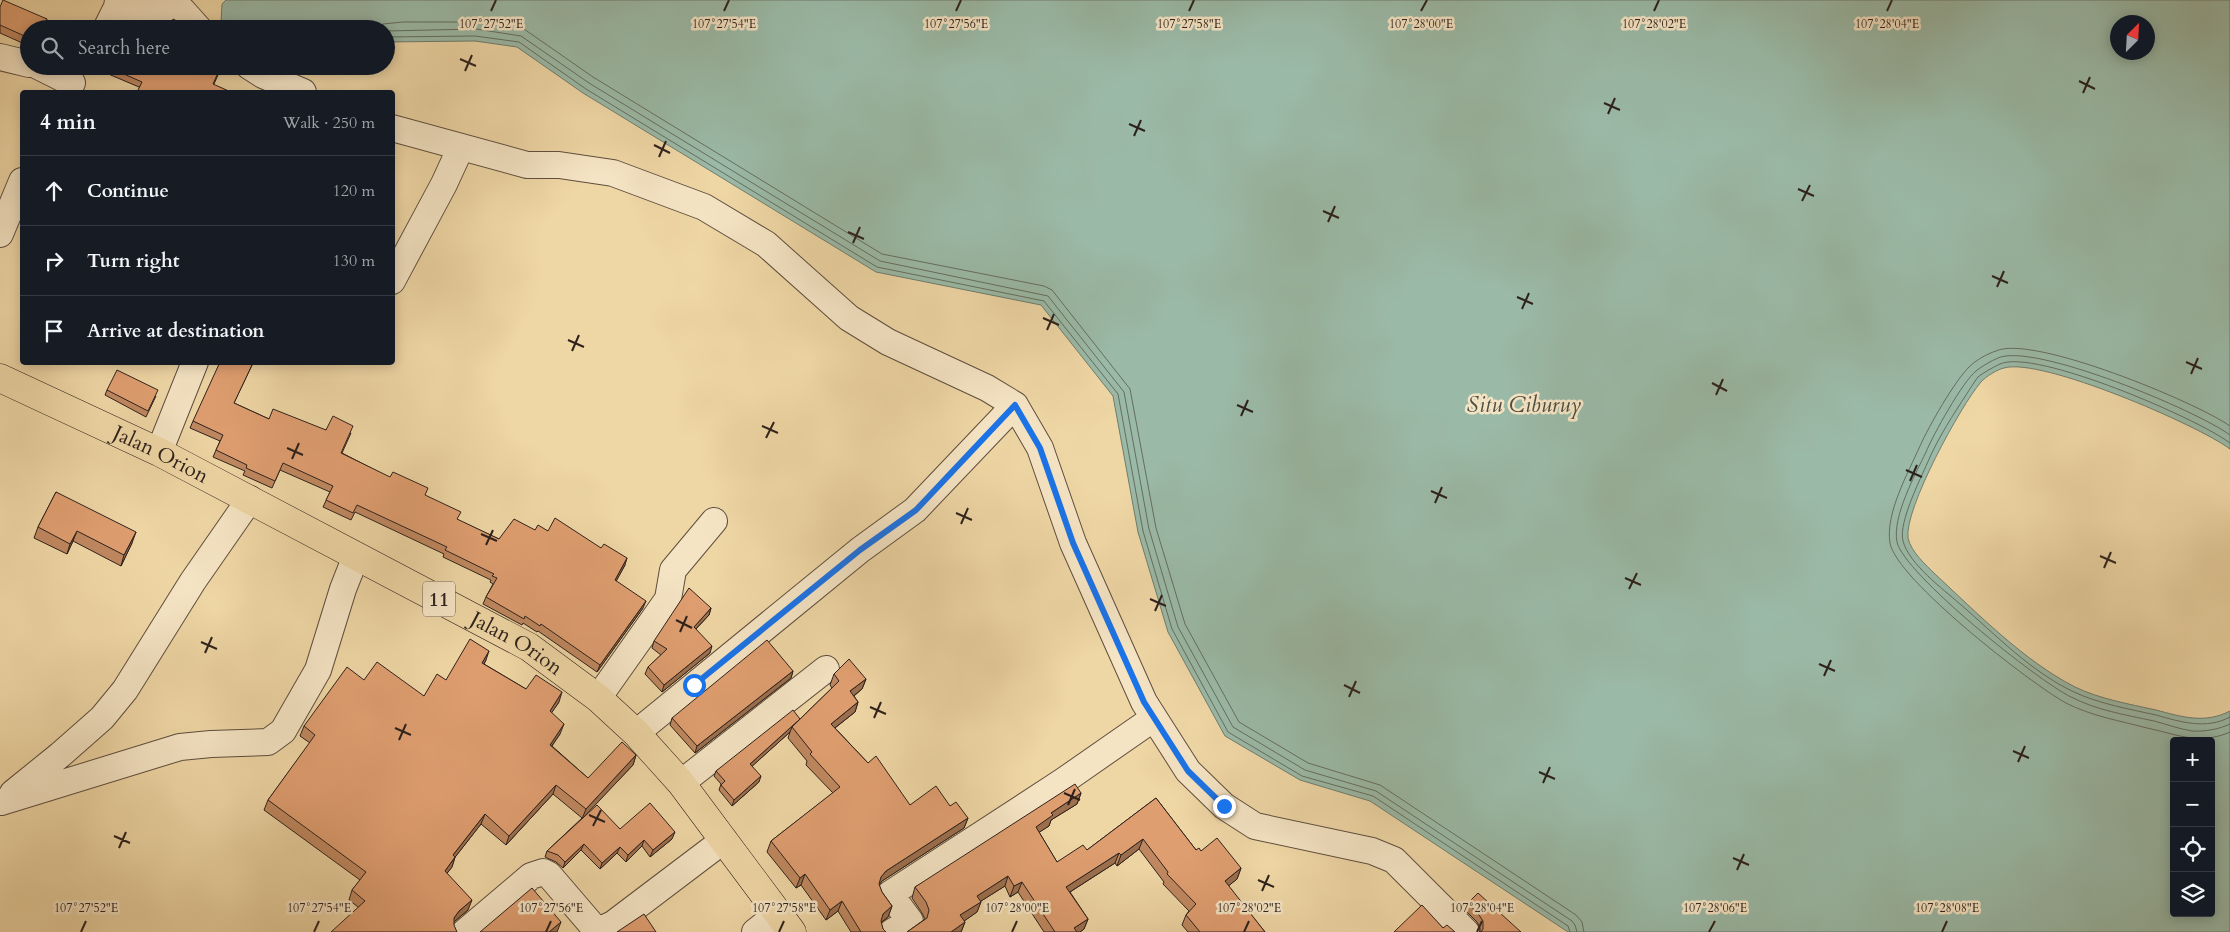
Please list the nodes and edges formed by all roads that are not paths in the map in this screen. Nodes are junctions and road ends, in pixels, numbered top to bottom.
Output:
1 (114, 12) edge
2 (188, 13) edge
3 (0, 57) edge
4 (20, 62) edge
5 (62, 75) edge
6 (262, 75) edge
7 (75, 80) edge
8 (298, 90) edge
9 (395, 129) edge
10 (461, 147) junction
11 (20, 186) edge
12 (0, 234) edge
13 (395, 275) edge
14 (194, 365) edge
15 (0, 378) edge
16 (1015, 405) junction
17 (159, 452) junction
18 (250, 499) junction
19 (714, 521) dead end
20 (356, 556) junction
21 (826, 669) dead end
22 (598, 698) junction
23 (1154, 718) junction
24 (636, 733) junction
25 (681, 783) junction
26 (1, 803) edge
27 (724, 840) junction
28 (785, 923) edge
29 (465, 932) edge
30 (597, 932) edge
31 (755, 932) edge
32 (892, 932) edge
33 (1466, 932) edge

1 - 2 street
3 - 4 street
5 - 7 street
6 - 8 street
9 - 10 street
10 - 13 street
10 - 16 street
11 - 12 street
14 - 17 street
15 - 17 highway, Jalan Orion / 11
16 - 23 street
16 - 24 street
17 - 18 highway, Jalan Orion / 11
18 - 20 highway, Jalan Orion / 11
18 - 26 street
19 - 22 street
20 - 22 highway, Jalan Orion / 11
20 - 26 street
21 - 25 street
22 - 24 highway, Jalan Orion / 11
23 - 32 street
23 - 33 street
24 - 25 highway, Jalan Orion / 11
25 - 27 highway, Jalan Orion / 11
27 - 28 highway, Jalan Orion / 11
27 - 30 street
28 - 31 street
29 - 30 street

